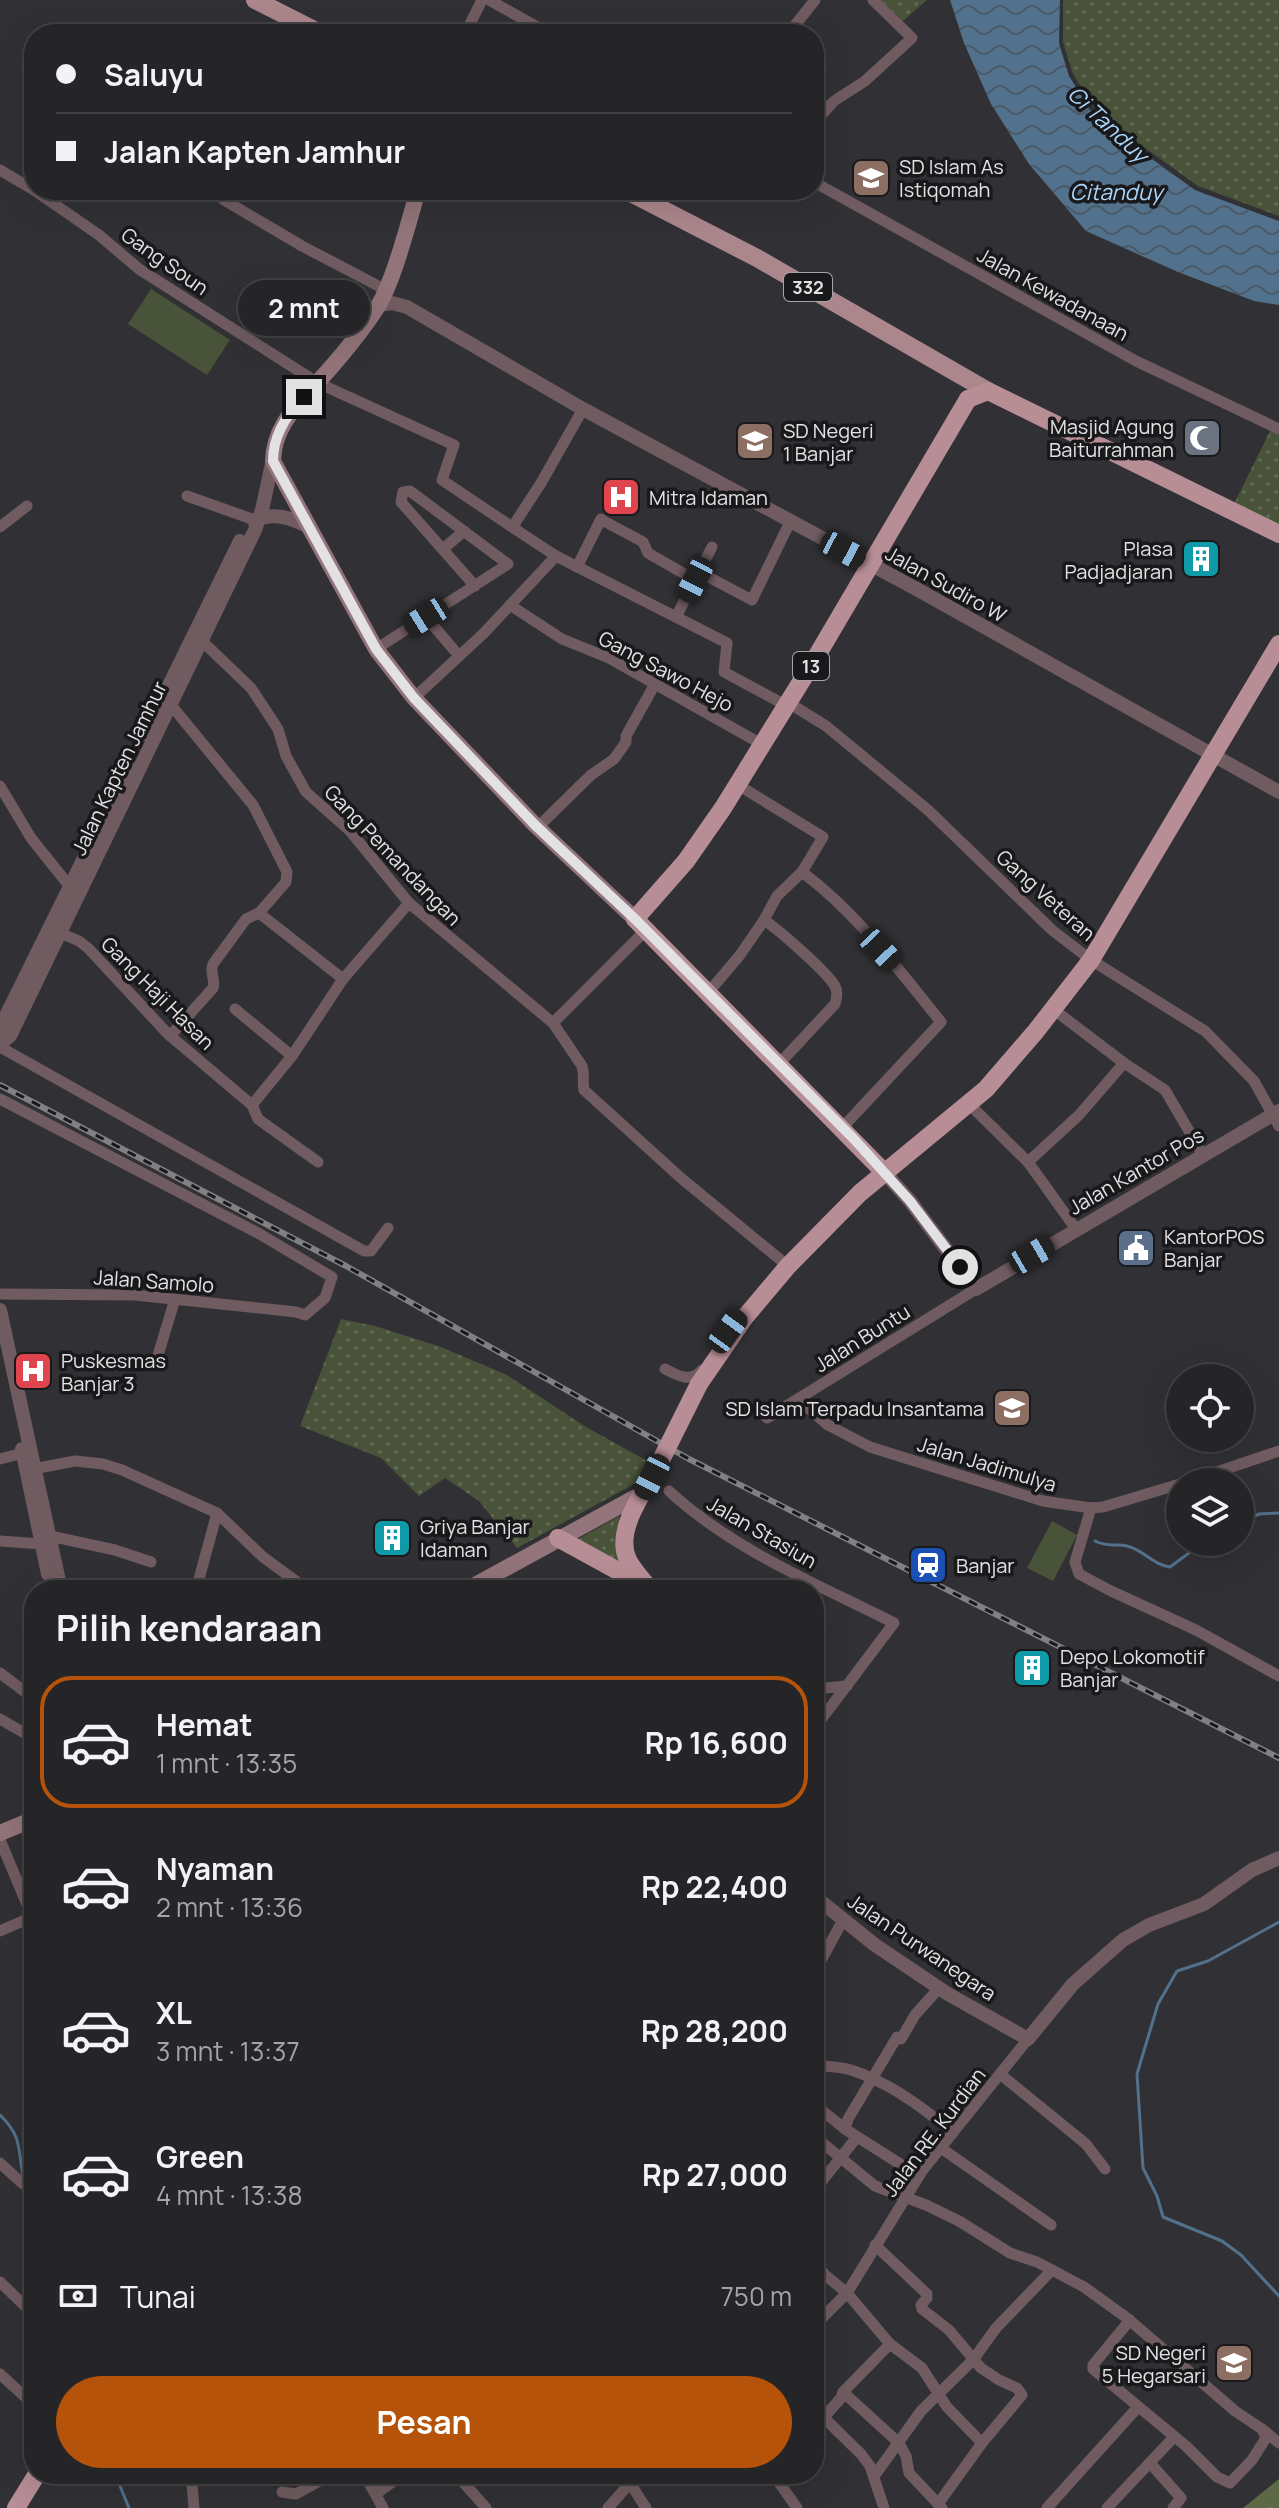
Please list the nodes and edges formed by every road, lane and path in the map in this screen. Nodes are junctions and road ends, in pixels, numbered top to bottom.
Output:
1 (255, 0) edge
2 (482, 0) edge
3 (489, 0) edge
4 (815, 0) edge
5 (873, 0) edge
6 (302, 24) edge
7 (470, 24) edge
8 (532, 24) edge
9 (796, 24) edge
10 (824, 112) edge
11 (0, 170) edge
12 (24, 184) edge
13 (824, 188) edge
14 (48, 200) edge
15 (224, 200) edge
16 (415, 200) edge
17 (644, 200) edge
18 (387, 285) junction
19 (378, 305) junction
20 (407, 307) junction
21 (966, 379) junction
22 (318, 383) junction
23 (988, 391) junction
24 (968, 399) junction
25 (583, 409) junction
26 (1279, 429) edge
27 (275, 466) junction
28 (187, 496) dead end
29 (27, 506) dead end
30 (256, 516) junction
31 (790, 522) junction
32 (307, 526) junction
33 (0, 527) edge
34 (515, 529) junction
35 (464, 531) junction
36 (1279, 534) edge
37 (712, 547) dead end
38 (443, 549) junction
39 (556, 556) junction
40 (870, 564) junction
41 (577, 567) junction
42 (697, 576) junction
43 (475, 586) junction
44 (510, 605) junction
45 (426, 617) junction
46 (676, 617) junction
47 (202, 641) junction
48 (1279, 644) edge
49 (376, 649) junction
50 (454, 650) dead end
51 (655, 684) junction
52 (414, 698) junction
53 (171, 705) junction
54 (788, 705) junction
55 (763, 745) junction
56 (1214, 755) junction
57 (136, 764) junction
58 (738, 785) junction
59 (0, 786) edge
60 (1279, 792) edge
61 (538, 827) junction
62 (802, 872) junction
63 (76, 890) junction
64 (409, 903) junction
65 (259, 913) junction
66 (764, 920) junction
67 (641, 924) junction
68 (60, 933) junction
69 (1091, 960) junction
70 (343, 979) junction
71 (30, 982) junction
72 (708, 993) junction
73 (235, 1009) dead end
74 (1053, 1009) junction
75 (553, 1023) junction
76 (0, 1028) edge
77 (170, 1036) junction
78 (0, 1046) edge
79 (292, 1056) junction
80 (1124, 1063) junction
81 (779, 1064) junction
82 (0, 1099) edge
83 (968, 1103) junction
84 (252, 1105) junction
85 (1277, 1117) edge
86 (842, 1128) junction
87 (1203, 1155) junction
88 (318, 1162) dead end
89 (1028, 1162) junction
90 (884, 1172) junction
91 (388, 1228) dead end
92 (1076, 1229) junction
93 (785, 1269) junction
94 (976, 1289) junction
95 (0, 1294) edge
96 (175, 1299) junction
97 (0, 1310) edge
98 (0, 1352) edge
99 (155, 1365) dead end
100 (665, 1369) dead end
101 (798, 1399) junction
102 (767, 1418) dead end
103 (1279, 1451) edge
104 (23, 1453) junction
105 (0, 1459) edge
106 (1229, 1468) edge
107 (31, 1469) junction
108 (1166, 1488) edge
109 (669, 1491) dead end
110 (645, 1492) junction
111 (1091, 1508) junction
112 (217, 1513) junction
113 (558, 1538) junction
114 (46, 1540) junction
115 (0, 1541) edge
116 (151, 1562) dead end
117 (50, 1580) edge
118 (58, 1580) edge
119 (199, 1580) edge
120 (294, 1580) edge
121 (484, 1580) edge
122 (633, 1580) edge
123 (644, 1580) edge
124 (812, 1580) edge
125 (824, 1586) edge
126 (0, 1673) edge
127 (1279, 1676) edge
128 (847, 1686) junction
129 (824, 1688) edge
130 (24, 1691) edge
131 (824, 1715) edge
132 (0, 1719) edge
133 (24, 1733) edge
134 (24, 1826) edge
135 (0, 1833) edge
136 (0, 1840) edge
137 (1279, 1858) edge
138 (24, 1895) edge
139 (824, 1904) edge
140 (24, 1918) edge
141 (843, 1920) junction
142 (0, 1931) edge
143 (824, 1955) edge
144 (940, 1987) junction
145 (1028, 2039) junction
146 (824, 2066) edge
147 (1000, 2074) junction
148 (871, 2078) junction
149 (824, 2112) edge
150 (845, 2129) junction
151 (953, 2133) junction
152 (857, 2137) junction
153 (824, 2144) edge
154 (941, 2148) junction
155 (840, 2158) junction
156 (0, 2163) edge
157 (1105, 2169) dead end
158 (919, 2176) junction
159 (824, 2178) edge
160 (24, 2179) edge
161 (906, 2196) junction
162 (1051, 2225) dead end
163 (875, 2245) junction
164 (1052, 2270) junction
165 (824, 2274) edge
166 (0, 2282) edge
167 (847, 2293) junction
168 (24, 2305) edge
169 (824, 2316) edge
170 (1130, 2320) junction
171 (890, 2344) junction
172 (973, 2360) junction
173 (0, 2374) edge
174 (843, 2392) junction
175 (937, 2395) junction
176 (24, 2396) edge
177 (1138, 2407) junction
178 (824, 2417) joint
179 (1262, 2429) junction
180 (1174, 2437) junction
181 (899, 2443) junction
182 (982, 2443) junction
183 (1279, 2443) edge
184 (1150, 2463) junction
185 (875, 2475) junction
186 (31, 2484) edge
187 (192, 2484) edge
188 (314, 2484) edge
189 (370, 2484) edge
190 (390, 2484) edge
191 (465, 2484) edge
192 (626, 2484) edge
193 (634, 2484) edge
194 (780, 2484) edge
195 (282, 2492) dead end
196 (376, 2494) junction
197 (940, 2506) edge
198 (16, 2508) edge
199 (194, 2508) edge
200 (383, 2508) edge
201 (486, 2508) edge
202 (608, 2508) edge
203 (646, 2508) edge
204 (797, 2508) edge
205 (884, 2508) edge
206 (1047, 2508) edge
207 (1107, 2508) edge
208 (1173, 2508) edge

1 - 6 main road
2 - 7 street
3 - 8 street
4 - 9 street
5 - 10 street
11 - 12 street, Gang Soun
13 - 26 street, Jalan Kewadanaan
14 - 22 street, Gang Soun
15 - 18 street
16 - 18 main road, Jalan Kapten Jamhur
17 - 21 main road, 332
18 - 19 main road, Jalan Kapten Jamhur
18 - 20 street
19 - 20 street
19 - 22 main road, Jalan Kapten Jamhur
20 - 25 street, Jalan Sudiro W
21 - 23 main road, 332
21 - 24 highway
22 - 27 main road, Jalan Kapten Jamhur
22 - 34 street, Gang Soun
23 - 24 highway
23 - 36 highway
24 - 40 highway, 13
25 - 31 street, Jalan Sudiro W
25 - 34 street
27 - 30 street, Jalan Kapten Jamhur
27 - 32 main road
28 - 30 street
29 - 33 street
30 - 32 street
30 - 47 street, Jalan Kapten Jamhur
30 - 57 street, Jalan Kapten Jamhur
31 - 40 street, Jalan Sudiro W
31 - 42 street
32 - 49 main road
34 - 39 street
35 - 38 street
35 - 38 street
35 - 43 street
37 - 42 street
38 - 43 street
39 - 41 street
39 - 44 street
40 - 54 highway, 13
40 - 56 street, Jalan Sudiro W
41 - 42 street
41 - 46 street
42 - 46 street
43 - 45 street
44 - 51 street, Gang Sawo Hejo
44 - 52 street
45 - 49 street
45 - 50 street
46 - 54 street, Gang Veteran
47 - 53 street, Jalan Kapten Jamhur
47 - 64 street, Gang Pemandangan
48 - 56 highway
49 - 52 main road
51 - 55 street, Gang Sawo Hejo
51 - 61 street
52 - 61 main road
53 - 57 street, Jalan Kapten Jamhur
53 - 65 street
54 - 55 highway, 13
54 - 69 street, Gang Veteran
55 - 58 highway, 13
56 - 60 street, Jalan Sudiro W
56 - 69 highway
57 - 63 street, Jalan Kapten Jamhur
58 - 62 street
58 - 67 highway, 13
59 - 63 street
61 - 67 main road
62 - 66 street
62 - 86 street
63 - 68 street, Jalan Kapten Jamhur
63 - 71 street, Jalan Kapten Jamhur
64 - 70 street
64 - 75 street, Gang Pemandangan
65 - 70 street
65 - 77 street
66 - 72 street
66 - 81 street
67 - 72 highway
67 - 75 street
68 - 71 street, Jalan Kapten Jamhur
68 - 77 street, Gang Haji Hasan
69 - 74 highway
69 - 85 street, Gang Veteran
70 - 79 street
71 - 76 street, Jalan Kapten Jamhur
71 - 78 street, Jalan Kapten Jamhur
72 - 81 highway
73 - 79 street
74 - 80 street
74 - 83 highway
75 - 93 street, Gang Pemandangan
77 - 84 street, Gang Haji Hasan
78 - 91 street
79 - 84 street
80 - 87 street
80 - 89 street
81 - 86 highway
82 - 96 street, Jalan Samolo
83 - 89 street
83 - 90 highway
84 - 88 street, Gang Haji Hasan
85 - 87 street, Jalan Kantor Pos
86 - 90 highway
87 - 92 street, Jalan Kantor Pos
89 - 92 street
90 - 93 highway
90 - 94 street
92 - 94 street, Jalan Kantor Pos
93 - 100 street
93 - 110 highway, bridge
94 - 101 street, Jalan Buntu
95 - 96 street, Jalan Samolo
96 - 99 street
97 - 107 street
98 - 104 street
101 - 102 street, Jalan Buntu
101 - 111 street, Jalan Jadimulya
103 - 106 street
104 - 105 street
104 - 107 street
107 - 112 street
107 - 114 street
108 - 111 street, Jalan Jadimulya
109 - 124 street, Jalan Stasiun
110 - 113 main road
110 - 123 highway
111 - 127 street
112 - 119 street
112 - 120 street
113 - 121 main road
113 - 122 highway
114 - 115 street
114 - 116 street
114 - 117 street
114 - 118 street
125 - 128 street, Jalan Stasiun
126 - 130 street
128 - 129 street
128 - 131 street, Jalan Stasiun
132 - 133 street
134 - 135 main road
136 - 138 street
137 - 145 street
139 - 141 street, Jalan Purwanegara
140 - 142 street
141 - 143 street
141 - 144 street, Jalan Purwanegara
144 - 145 street, Jalan Purwanegara
144 - 148 street
145 - 147 street, Jalan RE. Kurdian
146 - 148 street
147 - 151 street, Jalan RE. Kurdian
147 - 157 street
148 - 150 street
148 - 151 street
149 - 150 street
150 - 152 street
151 - 154 street, Jalan RE. Kurdian
152 - 155 street
152 - 158 street
153 - 155 street
154 - 158 street, Jalan RE. Kurdian
154 - 162 street
155 - 159 street
155 - 161 street
156 - 160 street
158 - 161 street, Jalan RE. Kurdian
161 - 163 street, Jalan RE. Kurdian
161 - 164 street
163 - 167 street, Jalan RE. Kurdian
163 - 172 street
164 - 170 street
164 - 172 street
165 - 167 street
166 - 168 street
167 - 169 street, Jalan RE. Kurdian
167 - 171 street
170 - 177 street
170 - 179 street
171 - 174 street
171 - 175 street
172 - 175 street
172 - 182 street
173 - 176 street
174 - 178 street
174 - 181 street
175 - 181 street
175 - 182 street
177 - 180 street
177 - 206 street
178 - 185 street
179 - 180 street
179 - 183 street
180 - 184 street
181 - 185 street
181 - 197 street
182 - 197 street
184 - 207 street
184 - 208 street
185 - 205 street
186 - 198 highway
187 - 199 street
188 - 195 street
189 - 196 street
190 - 196 street
191 - 201 street
192 - 202 street
193 - 203 street
194 - 204 street
196 - 200 street

